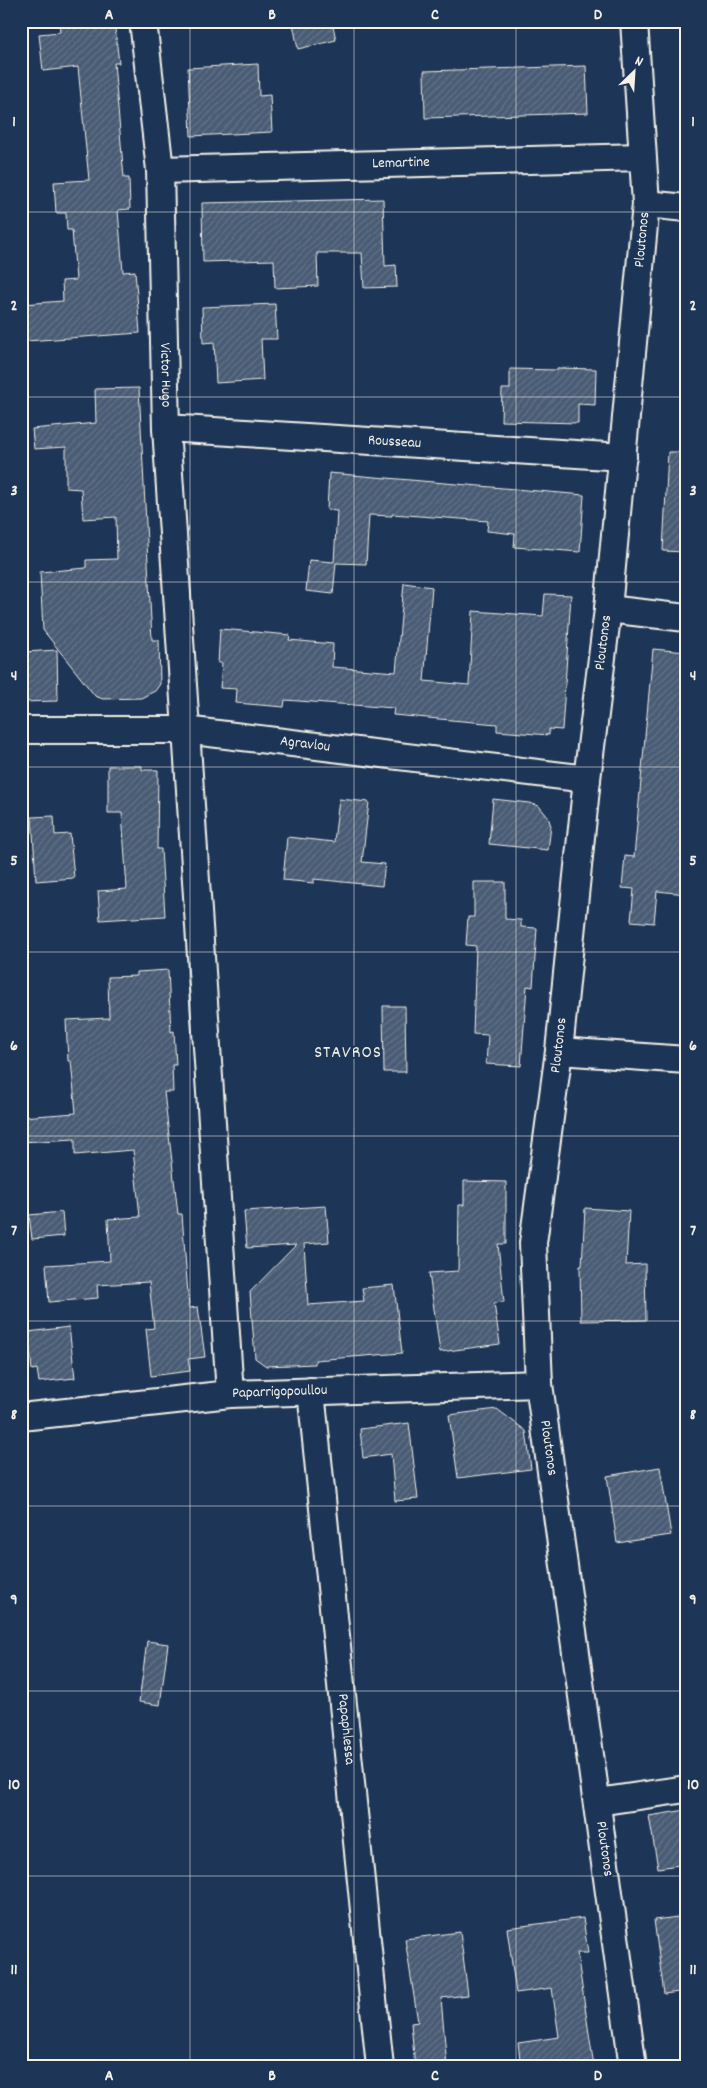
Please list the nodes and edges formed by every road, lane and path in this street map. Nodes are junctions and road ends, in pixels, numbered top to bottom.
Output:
1 (143, 21) edge
2 (634, 21) edge
3 (642, 157) junction
4 (160, 170) junction
5 (646, 204) junction
6 (686, 208) edge
7 (166, 428) junction
8 (623, 457) junction
9 (608, 609) junction
10 (686, 618) edge
11 (21, 730) edge
12 (185, 730) junction
13 (587, 779) junction
14 (559, 1052) junction
15 (686, 1060) edge
16 (539, 1384) junction
17 (311, 1391) junction
18 (230, 1394) junction
19 (21, 1417) edge
20 (686, 1788) edge
21 (598, 1802) junction
22 (380, 2067) edge
23 (634, 2067) edge

1 - 4 street, Victor Hugo
2 - 3 street, Ploutonos
3 - 4 street, Lemartine
3 - 5 street, Ploutonos
4 - 7 street, Victor Hugo
5 - 6 street
5 - 8 street, Ploutonos
7 - 8 street, Rousseau
7 - 12 street, Victor Hugo
8 - 9 street, Ploutonos
9 - 10 street
9 - 13 street, Ploutonos
11 - 12 street, Agravlou
12 - 13 street, Agravlou
12 - 18 street, Victor Hugo
13 - 14 street, Ploutonos
14 - 15 street
14 - 16 street, Ploutonos
16 - 17 street, Paparrigopoullou
16 - 21 street, Ploutonos
17 - 18 street, Paparrigopoullou
17 - 22 street, Papaphlessa
18 - 19 street, Paparrigopoullou
20 - 21 street
21 - 23 street, Ploutonos

